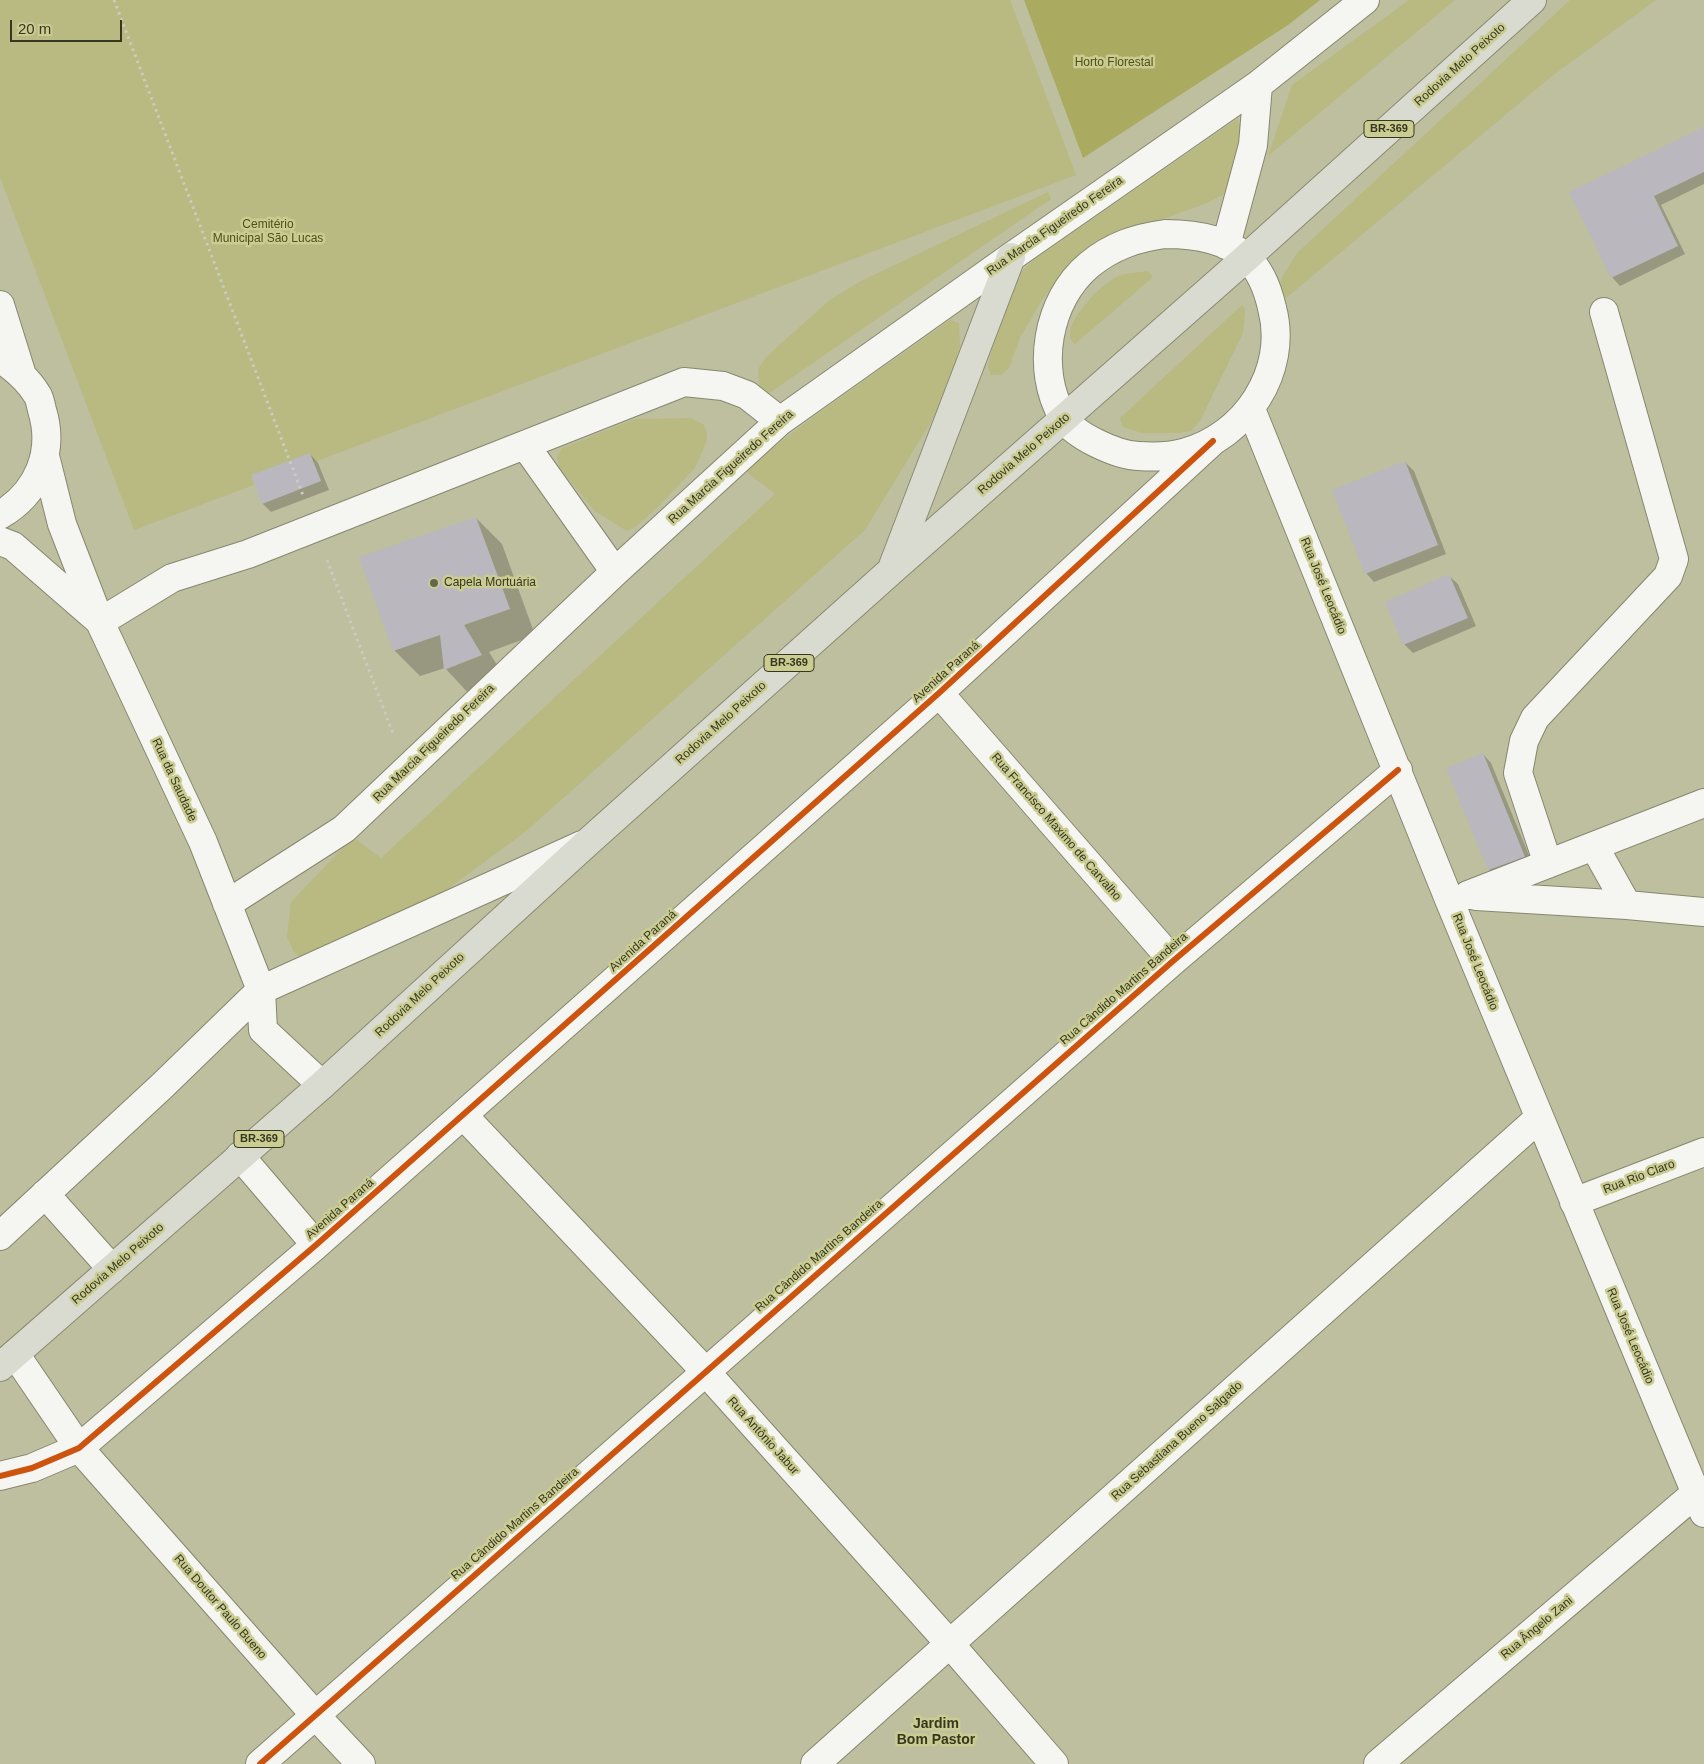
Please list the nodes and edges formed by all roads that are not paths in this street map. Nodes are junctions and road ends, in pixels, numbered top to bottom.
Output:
1 (1364, 0) edge
2 (1532, 0) edge
3 (1258, 85) junction
4 (1236, 252) junction
5 (1011, 257) junction
6 (0, 305) edge
7 (1604, 312) dead end
8 (10, 365) edge
9 (1251, 409) junction
10 (1064, 419) junction
11 (780, 421) junction
12 (1213, 441) junction
13 (525, 444) junction
14 (45, 456) junction
15 (0, 515) edge
16 (0, 541) edge
17 (892, 570) junction
18 (614, 572) junction
19 (100, 622) junction
20 (939, 693) junction
21 (1398, 770) junction
22 (1704, 803) edge
23 (588, 842) junction
24 (1594, 846) junction
25 (1548, 864) junction
26 (228, 904) junction
27 (1628, 905) junction
28 (1704, 912) edge
29 (1173, 960) junction
30 (261, 990) junction
31 (322, 1085) junction
32 (464, 1115) junction
33 (1539, 1118) junction
34 (1704, 1152) edge
35 (240, 1156) junction
36 (45, 1194) junction
37 (1574, 1202) junction
38 (0, 1236) edge
39 (316, 1245) junction
40 (112, 1269) junction
41 (7, 1360) edge
42 (705, 1371) junction
43 (79, 1448) junction
44 (0, 1476) edge
45 (1700, 1503) edge
46 (950, 1644) junction
47 (315, 1715) junction
48 (260, 1764) edge
49 (361, 1764) edge
50 (815, 1764) edge
51 (1054, 1764) edge
52 (1378, 1764) edge

1 - 3 street, Rua Marcia Figueiredo Fereira
2 - 4 main road, Rodovia Melo Peixoto / BR-369
3 - 4 street
3 - 5 street, Rua Marcia Figueiredo Fereira
4 - 9 street
4 - 10 main road, Rodovia Melo Peixoto / BR-369
4 - 10 street
5 - 11 street, Rua Marcia Figueiredo Fereira
5 - 17 main road, BR-369
6 - 8 street
7 - 25 street
8 - 14 street
9 - 12 street
9 - 21 street, Rua José Leocádio
10 - 12 street
10 - 17 main road, Rodovia Melo Peixoto / BR-369
11 - 13 street
11 - 18 street, Rua Marcia Figueiredo Fereira
12 - 20 street, Avenida Paraná
13 - 18 street
13 - 19 street
14 - 15 street
14 - 19 street, Rua da Saudade
16 - 19 street
17 - 23 main road, Rodovia Melo Peixoto / BR-369
18 - 26 street, Rua Marcia Figueiredo Fereira
19 - 26 street, Rua da Saudade
20 - 29 street, Rua Francisco Maximo de Carvalho
20 - 32 street, Avenida Paraná
21 - 29 street, Rua Cândido Martins Bandeira
21 - 33 street, Rua José Leocádio
22 - 24 street
23 - 30 street
23 - 31 main road, Rodovia Melo Peixoto / BR-369
24 - 25 street
24 - 27 street
25 - 27 street
26 - 30 street, Rua da Saudade
27 - 28 street
29 - 42 street, Rua Cândido Martins Bandeira
30 - 31 street, Rua da Saudade
30 - 36 street
31 - 35 main road, Rodovia Melo Peixoto / BR-369
32 - 39 street, Avenida Paraná
32 - 42 street, Rua Antônio Jabur
33 - 37 street, Rua José Leocádio
33 - 46 street, Rua Sebastiana Bueno Salgado
34 - 37 street, Rua Rio Claro
35 - 39 street
35 - 40 main road, Rodovia Melo Peixoto / BR-369
36 - 38 street
36 - 40 street
37 - 45 street, Rua José Leocádio
39 - 43 street, Avenida Paraná
40 - 41 main road, Rodovia Melo Peixoto / BR-369
41 - 43 street, Rua Doutor Paulo Bueno
42 - 46 street, Rua Antônio Jabur
42 - 47 street, Rua Cândido Martins Bandeira
43 - 44 street
43 - 47 street, Rua Doutor Paulo Bueno
45 - 52 street, Rua Ângelo Zani
46 - 50 street, Rua Sebastiana Bueno Salgado
46 - 51 street, Rua Antônio Jabur
47 - 48 street, Rua Cândido Martins Bandeira
47 - 49 street, Rua Doutor Paulo Bueno

